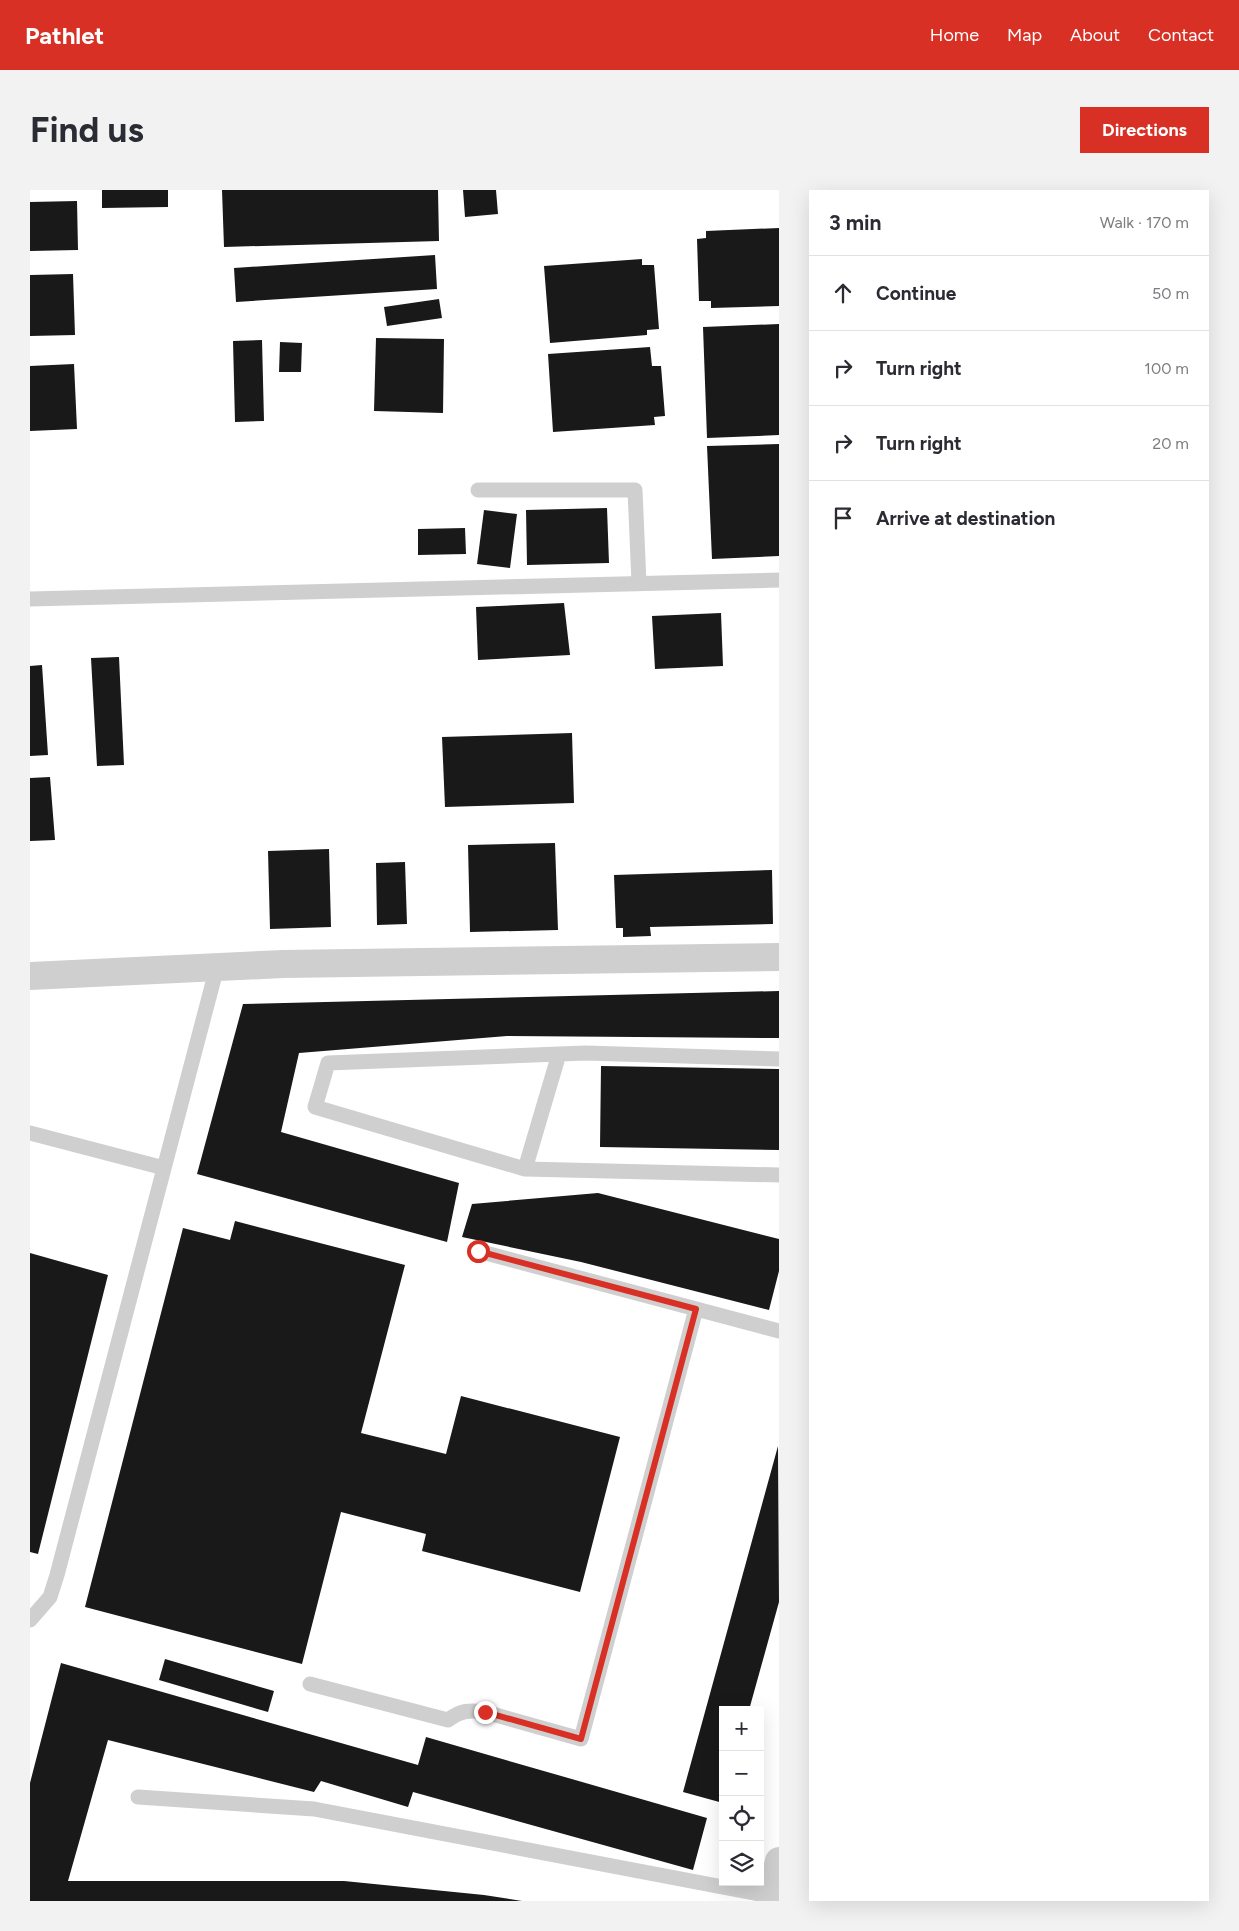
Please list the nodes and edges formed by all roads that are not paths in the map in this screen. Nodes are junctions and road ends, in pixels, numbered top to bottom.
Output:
1 (478, 490) dead end
2 (779, 580) edge
3 (639, 583) junction
4 (30, 599) edge
5 (779, 957) edge
6 (217, 967) junction
7 (30, 976) edge
8 (559, 1054) junction
9 (779, 1059) edge
10 (30, 1133) edge
11 (164, 1168) junction
12 (525, 1169) junction
13 (779, 1175) edge
14 (478, 1251) dead end
15 (696, 1309) junction
16 (779, 1331) edge
17 (30, 1620) edge
18 (310, 1684) dead end
19 (138, 1797) dead end
20 (779, 1861) edge
21 (769, 1899) edge

1 - 3 lane
2 - 3 lane
3 - 4 lane
5 - 6 street
6 - 7 street
6 - 11 lane
8 - 9 lane
8 - 12 lane
8 - 12 lane
10 - 11 lane
11 - 17 lane
12 - 13 lane
14 - 15 lane
15 - 16 lane
15 - 18 lane
19 - 21 lane
20 - 21 street

